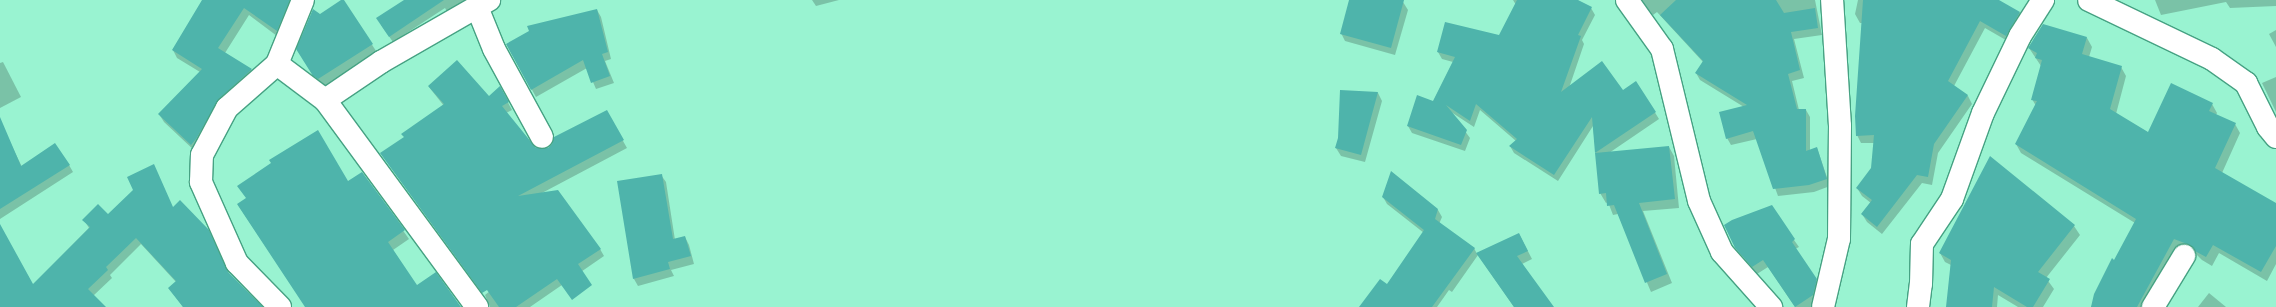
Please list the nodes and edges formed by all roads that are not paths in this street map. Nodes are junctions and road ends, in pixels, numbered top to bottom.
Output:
1 (304, 0) edge
2 (1627, 0) edge
3 (1832, 0) edge
4 (2043, 0) edge
5 (2089, 0) edge
6 (483, 4) edge
7 (277, 64) junction
8 (325, 100) junction
9 (542, 137) dead end
10 (2276, 138) edge
11 (2184, 256) dead end
12 (280, 307) edge
13 (477, 307) edge
14 (1771, 307) edge
15 (1823, 307) edge
16 (1918, 307) edge
17 (2153, 307) edge

1 - 7 street
2 - 14 street
3 - 15 street
4 - 16 street
5 - 10 street
6 - 8 street
6 - 9 street
7 - 8 street
7 - 12 street
8 - 13 street
11 - 17 street

